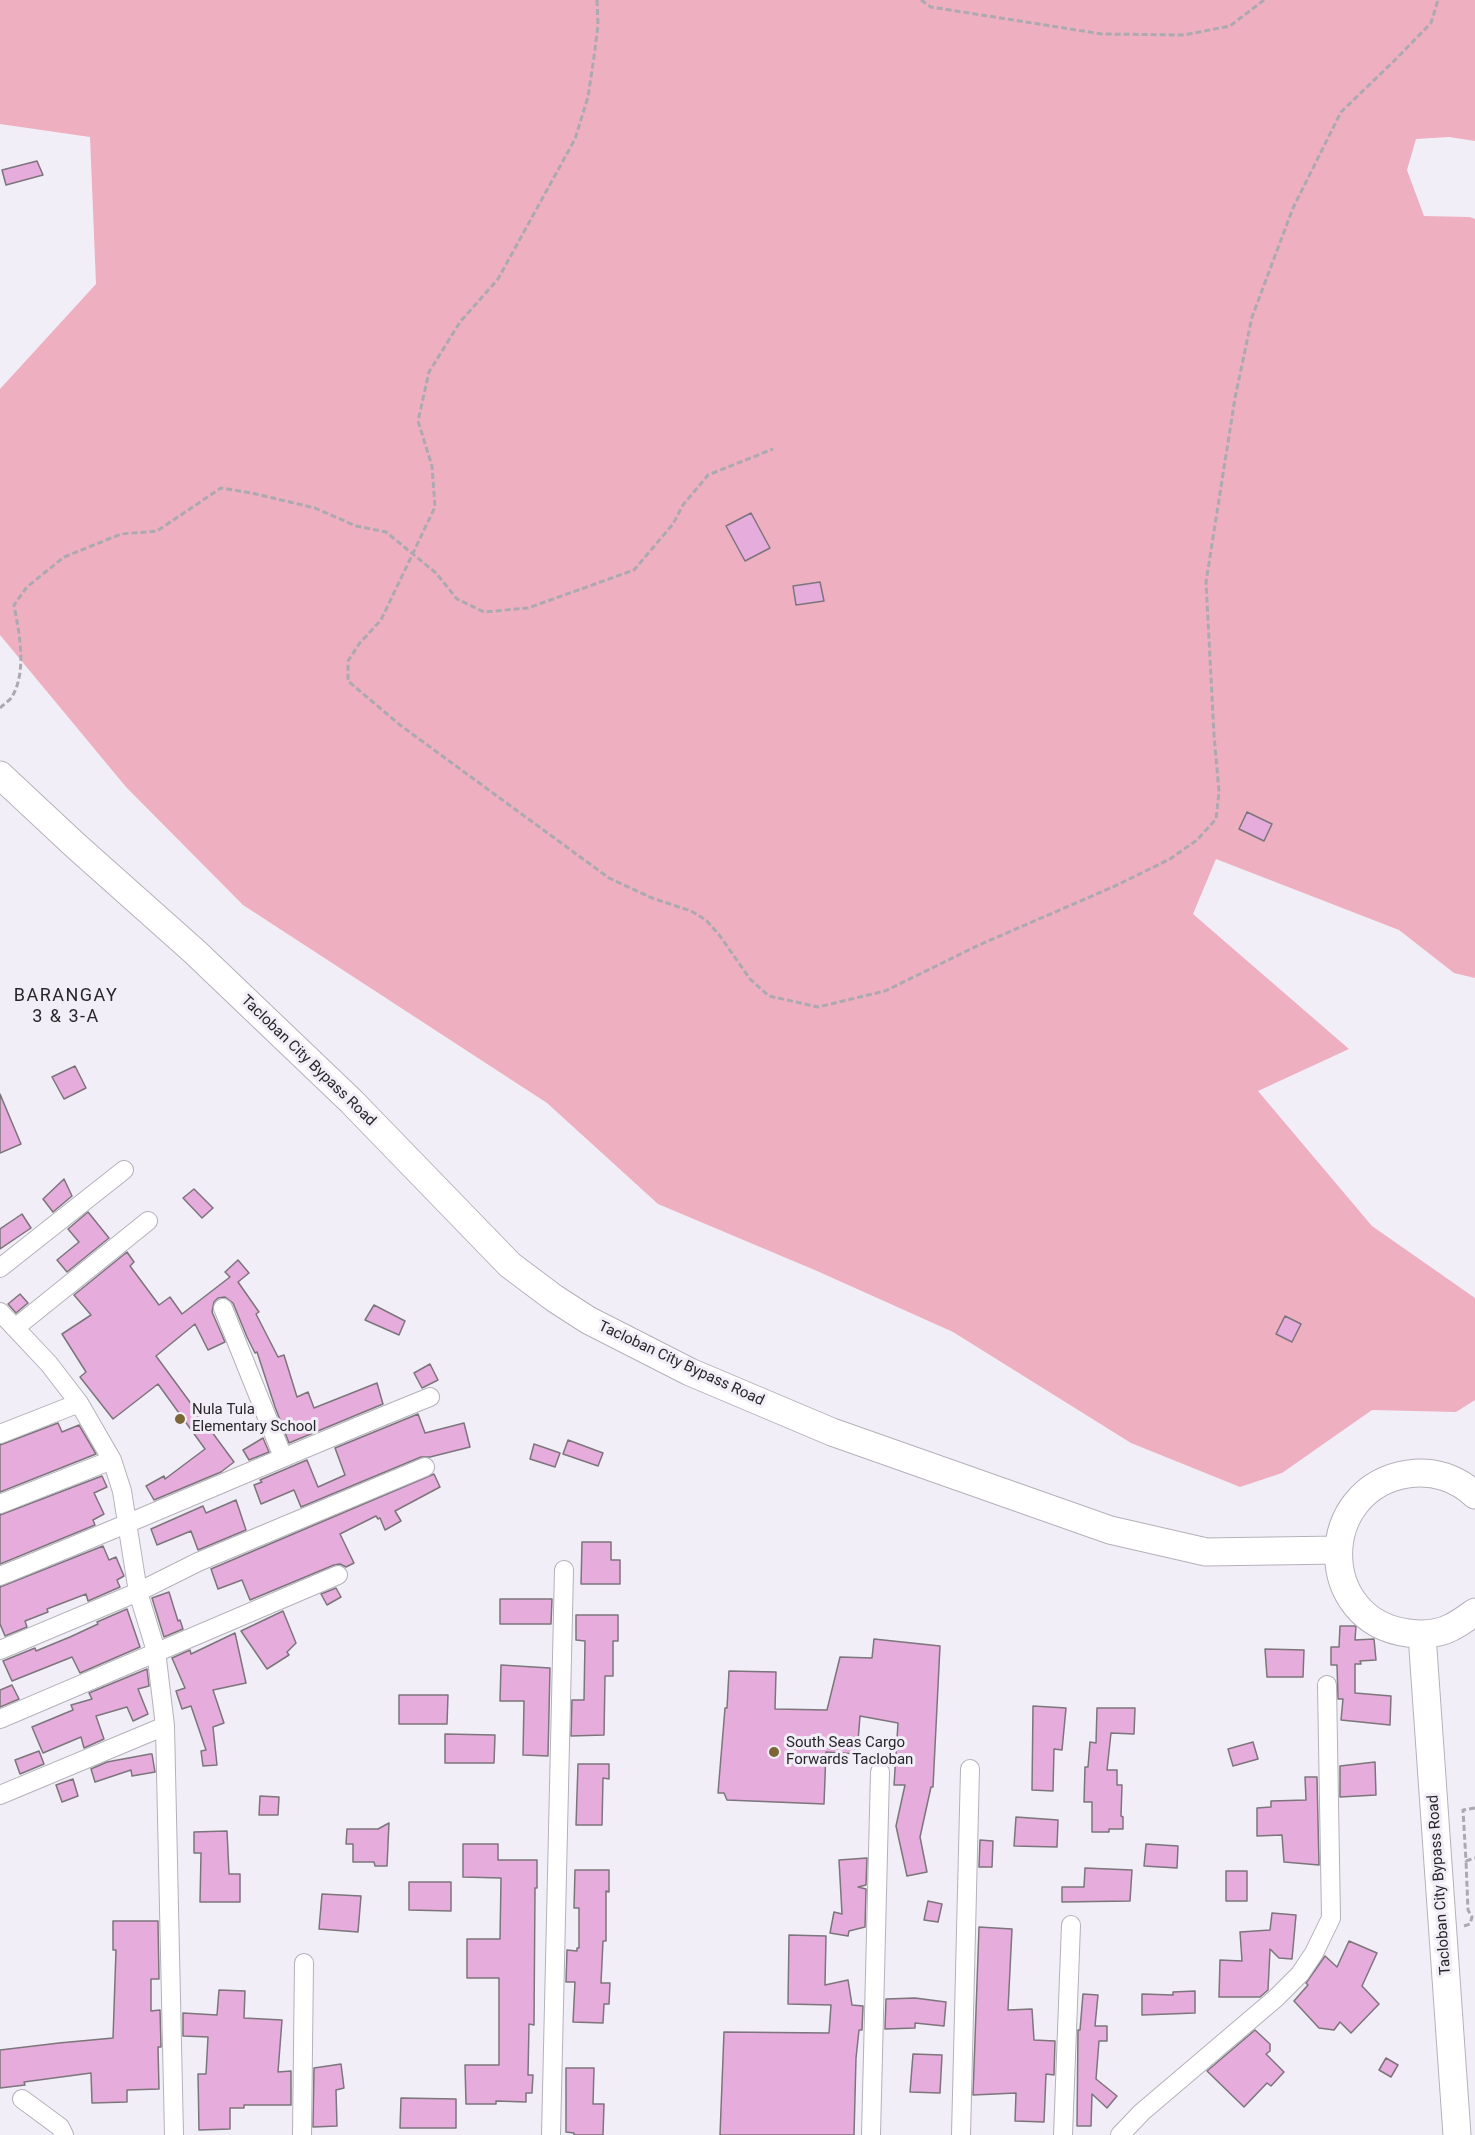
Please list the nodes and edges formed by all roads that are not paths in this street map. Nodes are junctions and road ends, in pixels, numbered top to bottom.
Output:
1 (0, 775) edge
2 (124, 1170) dead end
3 (148, 1221) dead end
4 (0, 1268) edge
5 (223, 1308) dead end
6 (0, 1312) edge
7 (15, 1328) junction
8 (430, 1397) dead end
9 (80, 1403) junction
10 (0, 1434) edge
11 (283, 1457) junction
12 (111, 1460) junction
13 (425, 1467) dead end
14 (1475, 1495) edge
15 (0, 1504) edge
16 (128, 1524) junction
17 (1338, 1550) junction
18 (564, 1570) dead end
19 (338, 1575) dead end
20 (0, 1576) edge
21 (138, 1592) junction
22 (1475, 1612) edge
23 (1422, 1635) junction
24 (0, 1650) edge
25 (156, 1651) junction
26 (1327, 1685) dead end
27 (0, 1719) edge
28 (165, 1726) junction
29 (970, 1769) dead end
30 (880, 1772) dead end
31 (0, 1796) edge
32 (1071, 1925) dead end
33 (304, 1963) dead end
34 (22, 2099) dead end
35 (64, 2135) edge
36 (174, 2135) edge
37 (302, 2135) edge
38 (551, 2135) edge
39 (871, 2135) edge
40 (961, 2135) edge
41 (1063, 2135) edge
42 (1120, 2135) edge
43 (1457, 2135) edge

1 - 17 highway, Tacloban City Bypass Road
2 - 4 street
3 - 7 street
5 - 11 street
6 - 7 street
7 - 9 street
8 - 11 street
9 - 10 street
9 - 12 street
11 - 16 street
12 - 15 street
12 - 16 street
13 - 21 street
14 - 17 highway
16 - 20 street
16 - 21 street
17 - 23 highway
18 - 38 street
19 - 25 street
21 - 24 street
21 - 25 street
22 - 23 highway
23 - 43 highway, Tacloban City Bypass Road
25 - 27 street
25 - 28 street
26 - 42 street
28 - 31 street
28 - 36 street
29 - 40 street
30 - 39 street
32 - 41 street
33 - 37 street
34 - 35 street

